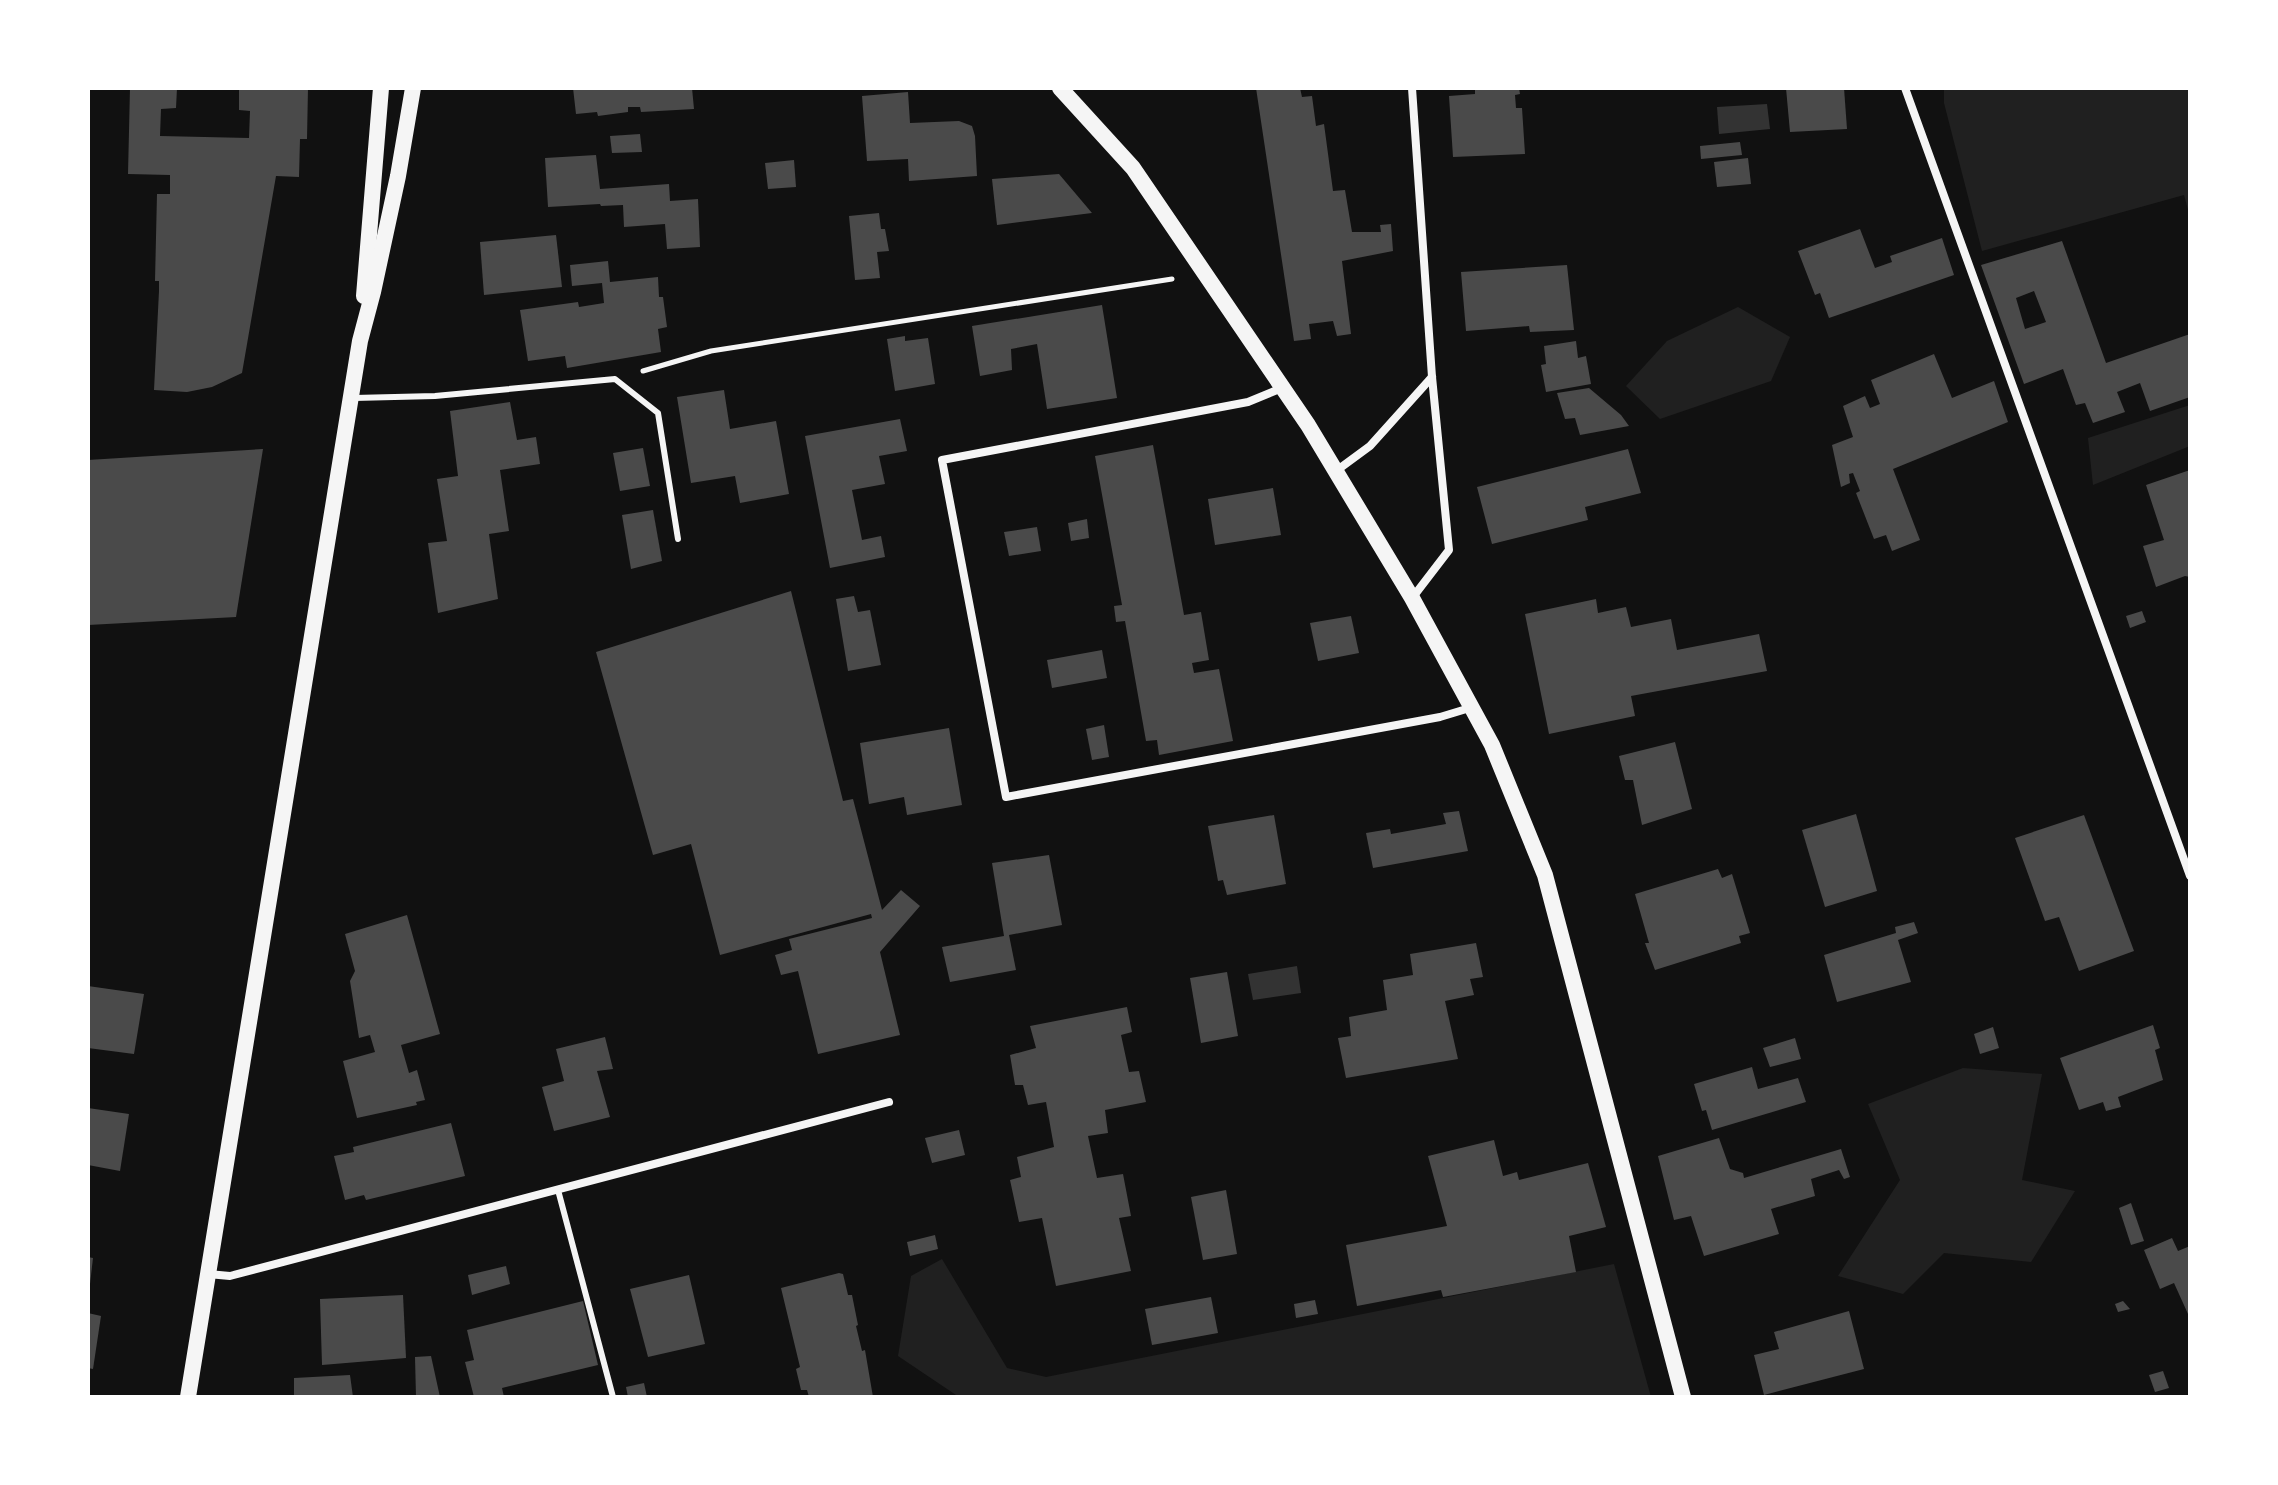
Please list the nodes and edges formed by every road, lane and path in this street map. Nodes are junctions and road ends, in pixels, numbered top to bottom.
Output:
1 (381, 88) edge
2 (413, 88) edge
3 (1060, 88) edge
4 (1412, 88) edge
5 (1905, 88) edge
6 (1205, 274) junction
7 (360, 341) junction
8 (1432, 377) junction
9 (615, 379) junction
10 (1282, 388) junction
11 (351, 398) junction
12 (1336, 471) junction
13 (678, 539) dead end
14 (1412, 598) junction
15 (1473, 707) junction
16 (2190, 876) edge
17 (889, 1102) dead end
18 (558, 1190) junction
19 (208, 1274) junction
20 (188, 1397) edge
21 (613, 1397) edge
22 (1683, 1397) edge

1 - 7 main road
2 - 7 main road
3 - 6 main road
4 - 8 street
5 - 16 street
6 - 9 path
6 - 10 main road
7 - 11 main road
8 - 12 street
8 - 14 street
9 - 11 lane
9 - 13 lane
10 - 12 main road
10 - 15 street
11 - 19 main road
12 - 14 main road
14 - 15 main road
15 - 22 main road
17 - 18 street
18 - 19 street
18 - 21 lane
19 - 20 main road

